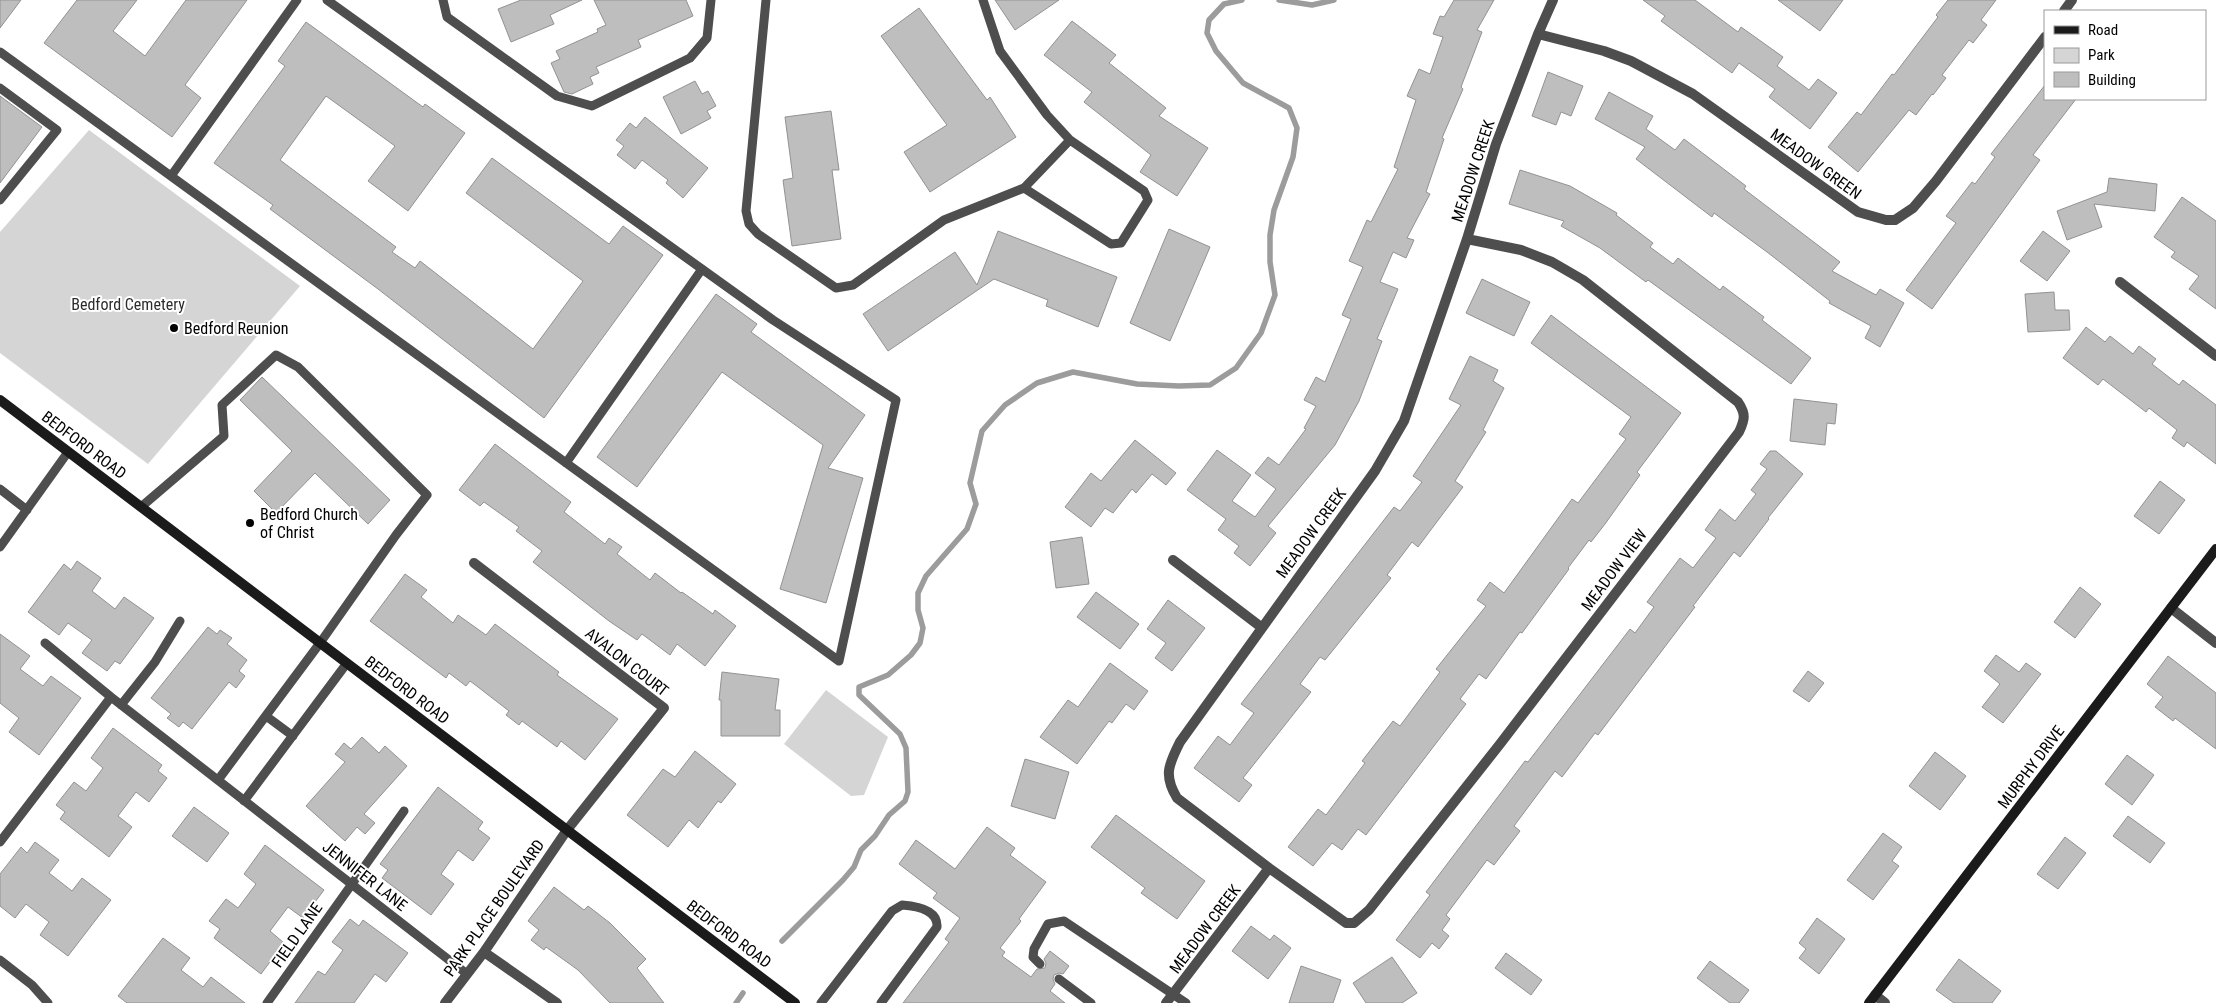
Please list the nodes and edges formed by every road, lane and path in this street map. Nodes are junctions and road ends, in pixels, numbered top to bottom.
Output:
1 (297, 0) edge
2 (327, 0) edge
3 (443, 0) edge
4 (711, 0) edge
5 (766, 0) edge
6 (983, 0) edge
7 (1553, 0) edge
8 (1538, 34) junction
9 (2044, 38) edge
10 (0, 52) edge
11 (0, 88) edge
12 (1070, 140) junction
13 (171, 176) junction
14 (1024, 188) junction
15 (0, 200) edge
16 (1467, 239) junction
17 (702, 269) junction
18 (2120, 282) dead end
19 (2216, 356) edge
20 (0, 400) edge
21 (68, 452) junction
22 (566, 463) junction
23 (0, 489) edge
24 (141, 507) junction
25 (27, 510) junction
26 (0, 547) edge
27 (2216, 549) edge
28 (1173, 560) dead end
29 (474, 563) dead end
30 (2171, 608) junction
31 (180, 621) dead end
32 (1261, 628) junction
33 (320, 643) junction
34 (2216, 643) edge
35 (46, 644) dead end
36 (347, 663) junction
37 (111, 697) junction
38 (122, 705) junction
39 (266, 716) junction
40 (293, 736) junction
41 (218, 780) junction
42 (244, 801) junction
43 (404, 810) dead end
44 (567, 830) junction
45 (0, 842) edge
46 (1269, 868) junction
47 (351, 884) junction
48 (484, 952) junction
49 (0, 960) edge
50 (1040, 964) dead end
51 (467, 974) junction
52 (1059, 979) dead end
53 (1173, 994) junction
54 (1872, 999) edge
55 (48, 1003) edge
56 (267, 1003) edge
57 (445, 1003) edge
58 (557, 1003) edge
59 (795, 1003) edge
60 (821, 1003) edge
61 (881, 1003) edge
62 (1091, 1003) edge
63 (1166, 1003) edge
64 (1186, 1003) edge
65 (1885, 1003) edge

1 - 13 lane
2 - 17 lane
3 - 4 lane
5 - 14 lane
6 - 12 lane
7 - 8 street, MEADOW CREEK
8 - 9 street, MEADOW GREEN
8 - 16 street, MEADOW CREEK
10 - 13 lane
11 - 15 lane
12 - 14 lane
12 - 14 lane
13 - 22 lane
16 - 32 street, MEADOW CREEK
16 - 46 street, MEADOW VIEW
17 - 22 lane
17 - 22 lane
18 - 19 street
20 - 21 main road, BEDFORD ROAD
21 - 24 main road, BEDFORD ROAD
21 - 25 lane
23 - 25 lane
24 - 33 main road, BEDFORD ROAD
24 - 33 lane
25 - 26 lane
27 - 30 main road, MURPHY DRIVE
28 - 32 street
29 - 44 street, AVALON COURT
30 - 34 street
30 - 54 main road, MURPHY DRIVE
31 - 38 lane
32 - 46 street, MEADOW CREEK
33 - 36 main road, BEDFORD ROAD
33 - 39 lane
35 - 37 lane, JENNIFER LANE
36 - 40 lane
36 - 44 main road, BEDFORD ROAD
37 - 38 lane, JENNIFER LANE
37 - 45 lane
38 - 41 lane, JENNIFER LANE
39 - 40 lane
39 - 41 lane
40 - 42 lane
41 - 42 lane, JENNIFER LANE
42 - 47 lane, JENNIFER LANE
43 - 47 lane, FIELD LANE
44 - 48 street, PARK PLACE BOULEVARD
44 - 59 main road, BEDFORD ROAD
46 - 53 street, MEADOW CREEK
47 - 51 lane, JENNIFER LANE
47 - 56 lane, FIELD LANE
48 - 51 street, PARK PLACE BOULEVARD
48 - 58 street
49 - 55 lane
50 - 53 lane
51 - 57 street, PARK PLACE BOULEVARD
52 - 62 lane
53 - 63 street, MEADOW CREEK
53 - 64 lane
54 - 65 street
60 - 61 lane

